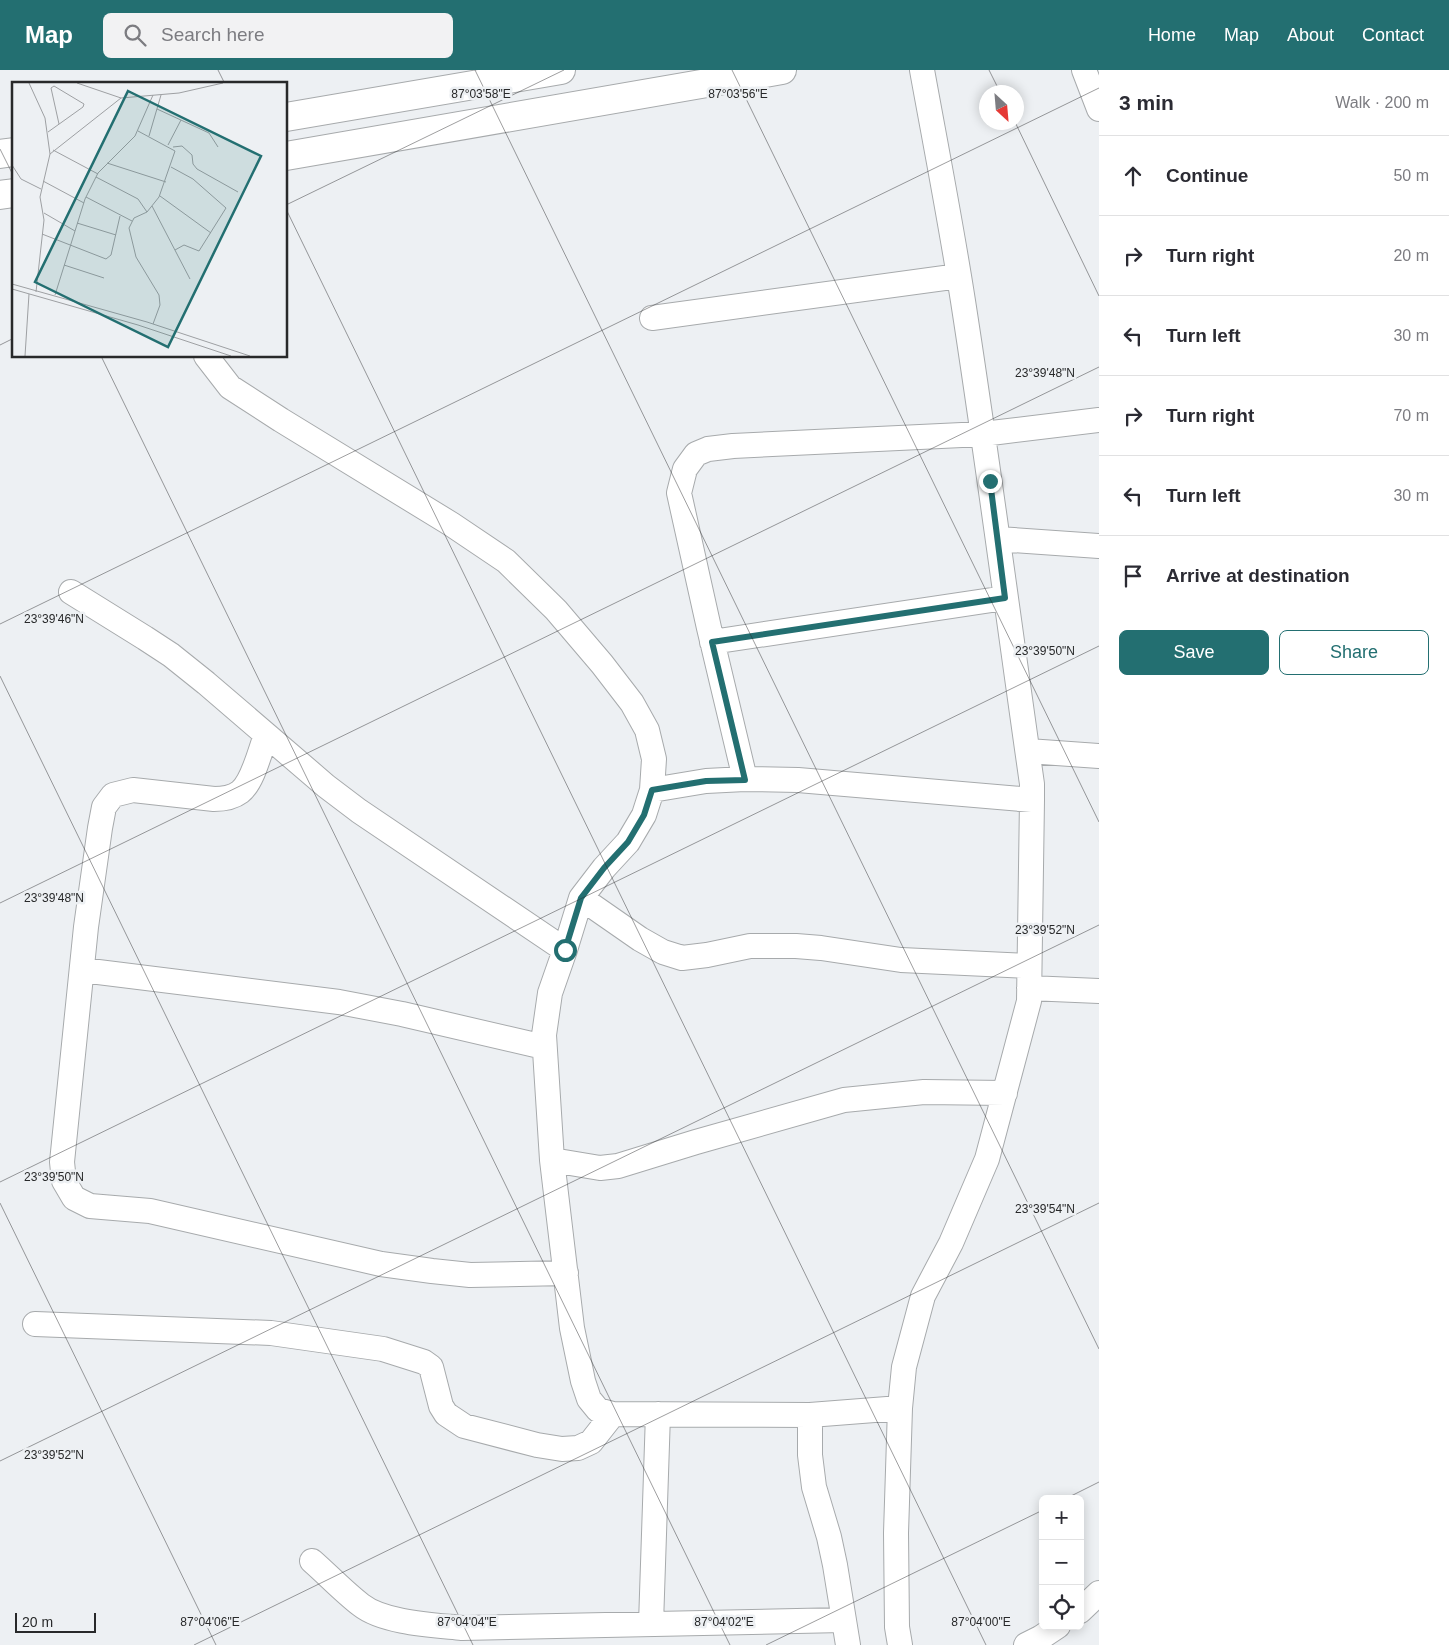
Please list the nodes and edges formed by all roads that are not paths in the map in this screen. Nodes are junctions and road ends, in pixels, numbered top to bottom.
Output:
1 (562, 70) edge
2 (782, 70) edge
3 (922, 70) edge
4 (1084, 70) edge
5 (1099, 109) edge
6 (288, 117) edge
7 (288, 156) edge
8 (958, 276) junction
9 (652, 318) dead end
10 (208, 358) edge
11 (1099, 420) edge
12 (983, 434) junction
13 (998, 539) junction
14 (1099, 546) edge
15 (71, 592) dead end
16 (1005, 598) junction
17 (712, 642) junction
18 (266, 735) junction
19 (1028, 751) junction
20 (1099, 756) edge
21 (745, 780) junction
22 (652, 790) junction
23 (1032, 800) junction
24 (581, 898) junction
25 (565, 950) junction
26 (82, 970) junction
27 (1029, 977) junction
28 (1099, 991) edge
29 (544, 1047) junction
30 (1005, 1093) junction
31 (552, 1160) junction
32 (566, 1273) junction
33 (35, 1324) dead end
34 (900, 1408) junction
35 (613, 1414) junction
36 (658, 1414) junction
37 (810, 1415) junction
38 (312, 1561) dead end
39 (1099, 1593) edge
40 (1084, 1607) edge
41 (843, 1620) junction
42 (652, 1624) junction
43 (1052, 1630) edge
44 (848, 1645) edge
45 (900, 1645) edge
46 (1026, 1645) edge

1 - 6 highway
2 - 7 highway
3 - 8 street
4 - 5 street
8 - 9 street
8 - 12 street
10 - 22 street
11 - 12 street
12 - 13 street
12 - 17 street
13 - 14 street
13 - 16 street
15 - 18 street
16 - 17 street
16 - 19 street
17 - 21 street
18 - 25 street
18 - 26 street
19 - 20 street
19 - 23 street
21 - 22 street
21 - 23 street
22 - 24 street
23 - 27 street
24 - 25 street
24 - 27 street
25 - 29 street
26 - 29 street
26 - 32 street
27 - 28 street
27 - 30 street
29 - 31 street
30 - 31 street
30 - 34 street
31 - 32 street
32 - 35 street
33 - 35 street
34 - 37 street
34 - 45 street
35 - 36 street
36 - 37 street
36 - 42 street
37 - 41 street
38 - 42 street
39 - 40 street
41 - 42 street
41 - 44 street
43 - 46 street

